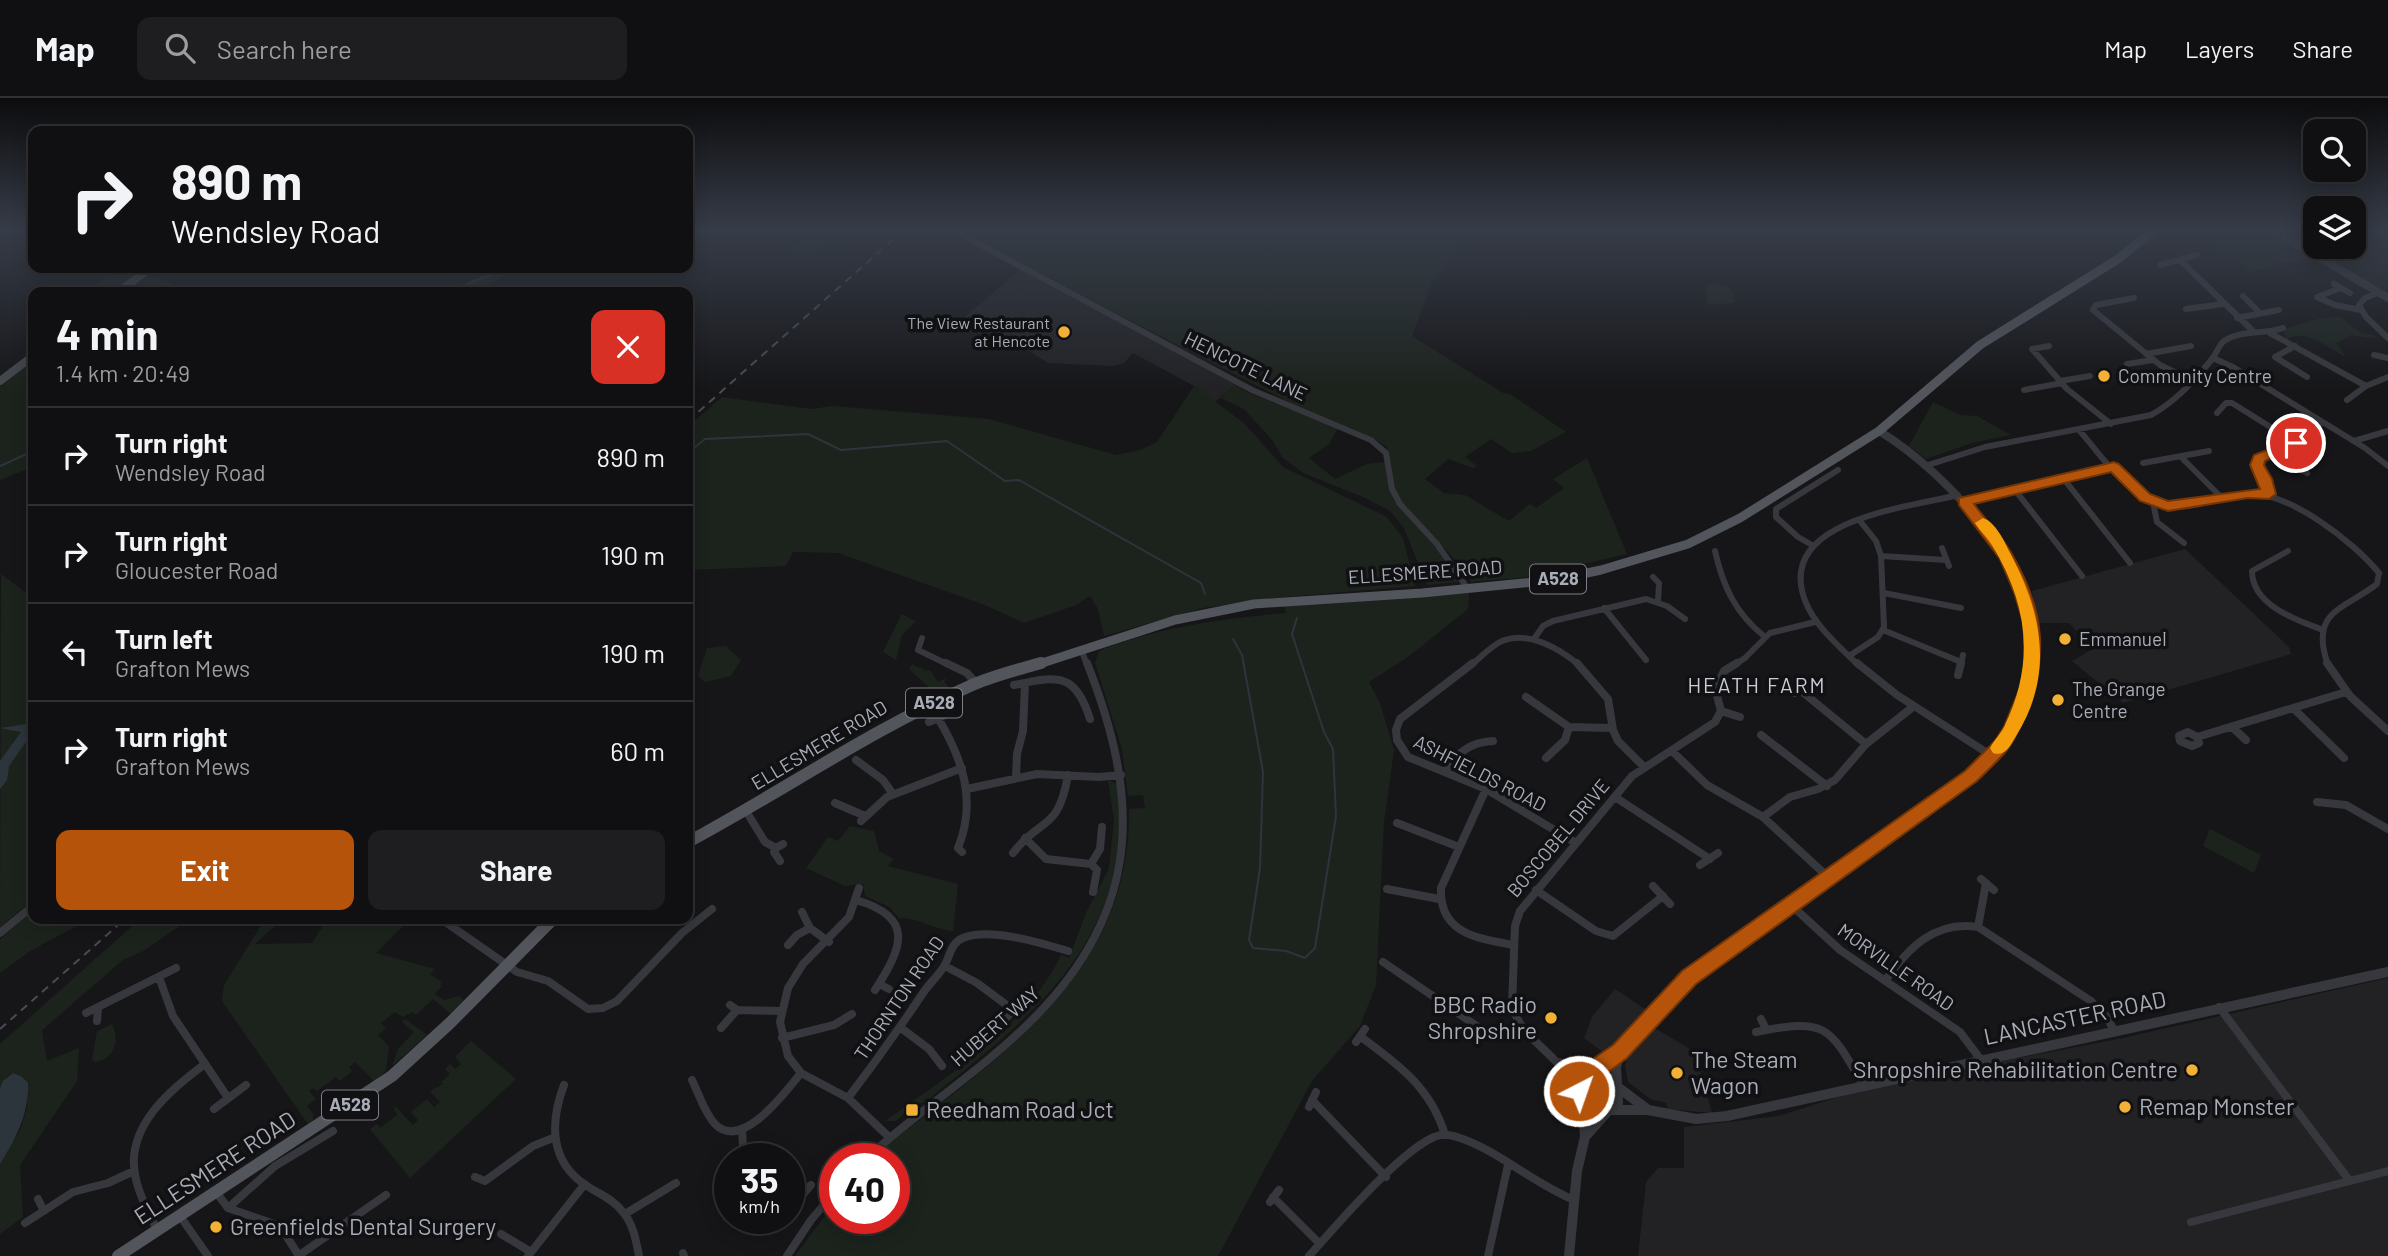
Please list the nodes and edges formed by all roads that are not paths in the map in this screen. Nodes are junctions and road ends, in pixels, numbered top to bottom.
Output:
1 (1050, 282) edge
2 (2081, 282) edge
3 (2207, 282) edge
4 (2360, 282) edge
5 (2334, 284) dead end
6 (2341, 288) junction
7 (2350, 293) dead end
8 (2378, 293) junction
9 (2243, 296) dead end
10 (2134, 298) dead end
11 (2388, 298) edge
12 (2111, 302) junction
13 (2223, 304) junction
14 (2118, 308) dead end
15 (2186, 309) dead end
16 (2279, 310) dead end
17 (2361, 310) junction
18 (2260, 313) junction
19 (2237, 318) junction
20 (2283, 328) dead end
21 (2253, 332) junction
22 (2270, 333) junction
23 (2388, 338) edge
24 (2049, 346) dead end
25 (2191, 346) dead end
26 (2295, 346) junction
27 (2146, 355) junction
28 (2374, 355) dead end
29 (2213, 358) junction
30 (2388, 358) edge
31 (28, 360) edge
32 (2153, 360) junction
33 (2127, 364) dead end
34 (2305, 374) dead end
35 (2090, 376) dead end
36 (2388, 377) edge
37 (0, 381) edge
38 (2061, 382) junction
39 (2193, 382) junction
40 (2366, 386) junction
41 (2024, 390) dead end
42 (2346, 397) dead end
43 (2217, 413) dead end
44 (2322, 422) junction
45 (2111, 424) junction
46 (2079, 430) junction
47 (2388, 430) edge
48 (1880, 431) junction
49 (2354, 441) junction
50 (2296, 443) junction
51 (2209, 451) dead end
52 (2275, 451) junction
53 (2183, 458) junction
54 (2144, 464) dead end
55 (1925, 466) junction
56 (2388, 466) edge
57 (2114, 467) junction
58 (2307, 473) dead end
59 (1837, 474) dead end
60 (2063, 478) junction
61 (2015, 490) junction
62 (2269, 494) junction
63 (1961, 498) junction
64 (2222, 498) junction
65 (2153, 502) junction
66 (1860, 521) junction
67 (2184, 543) dead end
68 (1812, 545) junction
69 (1942, 548) dead end
70 (1715, 551) dead end
71 (2288, 551) dead end
72 (1881, 556) junction
73 (1717, 561) junction
74 (1726, 561) dead end
75 (2130, 563) dead end
76 (2379, 573) junction
77 (2388, 575) edge
78 (2082, 576) dead end
79 (1658, 578) dead end
80 (1468, 589) junction
81 (1884, 593) junction
82 (1658, 602) junction
83 (1604, 608) junction
84 (1961, 608) dead end
85 (1685, 619) dead end
86 (1815, 622) junction
87 (1883, 630) junction
88 (2323, 630) junction
89 (1765, 636) junction
90 (922, 638) dead end
91 (1534, 639) junction
92 (1650, 647) dead end
93 (1081, 649) junction
94 (918, 650) junction
95 (1642, 652) junction
96 (1849, 656) junction
97 (911, 657) dead end
98 (1646, 660) dead end
99 (1958, 675) dead end
100 (1025, 683) junction
101 (977, 684) junction
102 (1014, 685) dead end
103 (1800, 690) dead end
104 (2346, 692) junction
105 (1526, 697) dead end
106 (1914, 706) junction
107 (2293, 708) junction
108 (1721, 711) junction
109 (1740, 716) dead end
110 (1090, 719) dead end
111 (929, 722) dead end
112 (1569, 727) junction
113 (2232, 727) junction
114 (1612, 728) junction
115 (2388, 731) edge
116 (1761, 735) dead end
117 (2197, 737) dead end
118 (2245, 740) dead end
119 (1493, 741) dead end
120 (1866, 744) junction
121 (1672, 751) junction
122 (1992, 756) junction
123 (2344, 758) dead end
124 (1558, 759) dead end
125 (860, 760) dead end
126 (1644, 767) junction
127 (962, 768) junction
128 (1445, 772) junction
129 (1068, 775) junction
130 (1121, 775) junction
131 (1016, 777) junction
132 (1827, 786) junction
133 (967, 789) junction
134 (1486, 789) junction
135 (893, 794) junction
136 (1615, 797) junction
137 (2316, 802) dead end
138 (835, 803) dead end
139 (746, 811) junction
140 (1763, 817) junction
141 (1397, 822) dead end
142 (1102, 827) dead end
143 (2388, 829) edge
144 (1026, 838) junction
145 (693, 839) edge
146 (1576, 843) junction
147 (1459, 847) junction
148 (962, 852) dead end
149 (1013, 853) dead end
150 (780, 860) dead end
151 (1091, 864) junction
152 (1700, 865) dead end
153 (1828, 877) junction
154 (1653, 886) dead end
155 (859, 888) dead end
156 (1387, 889) dead end
157 (1536, 890) junction
158 (1994, 890) dead end
159 (1093, 892) dead end
160 (1662, 896) junction
161 (1439, 899) junction
162 (856, 900) junction
163 (1670, 904) dead end
164 (1790, 904) junction
165 (712, 909) dead end
166 (28, 910) edge
167 (803, 912) dead end
168 (449, 924) edge
169 (548, 924) edge
170 (1978, 927) junction
171 (810, 928) junction
172 (0, 933) edge
173 (829, 942) junction
174 (788, 945) dead end
175 (1513, 945) junction
176 (1068, 951) dead end
177 (1383, 962) dead end
178 (506, 964) junction
179 (945, 966) junction
180 (176, 968) dead end
181 (2388, 972) edge
182 (159, 976) junction
183 (1885, 981) junction
184 (889, 989) dead end
185 (1026, 998) dead end
186 (2219, 1007) junction
187 (98, 1009) junction
188 (1012, 1009) junction
189 (780, 1011) junction
190 (86, 1013) dead end
191 (852, 1014) dead end
192 (1761, 1019) dead end
193 (97, 1021) dead end
194 (1000, 1024) dead end
195 (721, 1028) dead end
196 (901, 1028) junction
197 (1521, 1029) junction
198 (1766, 1029) junction
199 (1756, 1032) dead end
200 (2115, 1032) junction
201 (1361, 1036) dead end
202 (782, 1038) junction
203 (1620, 1052) junction
204 (1555, 1060) junction
205 (1981, 1060) junction
206 (205, 1064) junction
207 (942, 1066) dead end
208 (1592, 1071) junction
209 (800, 1073) junction
210 (692, 1080) dead end
211 (246, 1085) dead end
212 (1863, 1085) junction
213 (1618, 1086) junction
214 (565, 1091) dead end
215 (228, 1098) junction
216 (848, 1098) junction
217 (1582, 1099) junction
218 (1312, 1100) dead end
219 (214, 1109) dead end
220 (1609, 1110) junction
221 (1648, 1110) junction
222 (742, 1130) junction
223 (333, 1131) dead end
224 (1445, 1135) junction
225 (889, 1137) junction
226 (1585, 1137) junction
227 (553, 1138) junction
228 (743, 1143) edge
229 (883, 1143) edge
230 (1508, 1165) junction
231 (134, 1171) junction
232 (2388, 1171) edge
233 (475, 1177) dead end
234 (1387, 1177) junction
235 (2349, 1180) junction
236 (584, 1185) junction
237 (811, 1185) dead end
238 (672, 1188) dead end
239 (216, 1192) junction
240 (805, 1192) edge
241 (386, 1195) dead end
242 (1274, 1196) dead end
243 (38, 1199) dead end
244 (1574, 1200) junction
245 (228, 1208) junction
246 (44, 1211) junction
247 (819, 1211) edge
248 (625, 1214) junction
249 (180, 1216) junction
250 (2191, 1222) dead end
251 (25, 1223) dead end
252 (157, 1230) junction
253 (501, 1234) dead end
254 (1320, 1244) junction
255 (530, 1254) edge
256 (118, 1256) edge
257 (208, 1256) edge
258 (299, 1256) edge
259 (639, 1256) edge
260 (787, 1256) edge
261 (1309, 1256) edge
262 (1488, 1256) edge
263 (1569, 1256) edge

1 - 80 street, HENCOTE LANE
2 - 48 main road, ELLESMERE ROAD / A528
3 - 13 street
4 - 8 street
5 - 6 street
6 - 7 street
6 - 17 street
8 - 11 street
8 - 17 street
9 - 18 street
10 - 12 street
12 - 14 street
12 - 27 street
13 - 15 street
13 - 19 street
16 - 18 street
17 - 23 street
18 - 19 street
19 - 21 street
20 - 22 street
21 - 22 street
21 - 29 street
22 - 26 street
24 - 38 street
25 - 27 street
26 - 34 street
26 - 40 street
27 - 32 street
28 - 30 street
29 - 39 street
29 - 44 street
31 - 37 main road
32 - 33 street
32 - 39 street
35 - 38 street
36 - 40 street
38 - 41 street
38 - 45 street
39 - 45 street
40 - 42 street
43 - 50 street
44 - 49 street
44 - 50 street
45 - 46 street
46 - 55 street
46 - 57 street
47 - 49 street
48 - 55 street
48 - 80 main road, ELLESMERE ROAD / A528
49 - 56 street
50 - 52 street
51 - 53 street
52 - 58 street
52 - 62 street
53 - 54 street
53 - 64 street
55 - 63 street
57 - 60 street
57 - 65 street
59 - 68 street
60 - 61 street
60 - 75 street
61 - 63 street
61 - 78 street
62 - 64 street
62 - 76 street
63 - 66 street
63 - 122 street
64 - 65 street
65 - 67 street
66 - 68 street
66 - 72 street
68 - 86 street
69 - 72 street
70 - 73 street
71 - 88 street
72 - 81 street
73 - 74 street
73 - 89 street
76 - 77 street
76 - 88 street
79 - 82 street
80 - 93 main road, ELLESMERE ROAD / A528
81 - 84 street
81 - 87 street
82 - 83 street
82 - 85 street
83 - 91 street
83 - 95 street
86 - 89 street
86 - 96 street
87 - 96 street
87 - 99 street
88 - 104 street
89 - 108 street
90 - 94 street
91 - 114 street
91 - 128 street, ASHFIELDS ROAD
92 - 95 street
93 - 101 main road, ELLESMERE ROAD / A528
93 - 130 street, HUBERT WAY
94 - 97 street
94 - 101 street
95 - 98 street
96 - 106 street
100 - 102 street
100 - 110 street
100 - 131 street
101 - 139 main road, ELLESMERE ROAD / A528
103 - 120 street
104 - 107 street
104 - 115 street
105 - 112 street
106 - 120 street
106 - 122 street
107 - 113 street
107 - 123 street
108 - 109 street
108 - 121 street, BOSCOBEL DRIVE
111 - 127 street
112 - 114 street
112 - 124 street
113 - 117 street
113 - 118 street
114 - 126 street
116 - 132 street
119 - 128 street
120 - 132 street
121 - 126 street, BOSCOBEL DRIVE
121 - 140 street
122 - 153 street
125 - 135 street
126 - 136 street, BOSCOBEL DRIVE
127 - 133 street
127 - 135 street
128 - 134 street, ASHFIELDS ROAD
129 - 130 street
129 - 131 street
129 - 144 street
130 - 225 street, HUBERT WAY
131 - 133 street
132 - 140 street
133 - 148 street
134 - 146 street, ASHFIELDS ROAD
134 - 147 street
135 - 138 street
136 - 146 street, BOSCOBEL DRIVE
136 - 152 street
137 - 143 street
139 - 145 main road, ELLESMERE ROAD / A528
139 - 150 street
140 - 153 street
141 - 147 street
142 - 151 street
144 - 149 street
144 - 151 street
146 - 157 street, BOSCOBEL DRIVE
147 - 161 street
151 - 159 street
153 - 164 street
154 - 160 street
155 - 162 street
156 - 161 street
157 - 160 street
157 - 175 street, BOSCOBEL DRIVE
158 - 170 street
160 - 163 street
161 - 175 street
162 - 173 street
162 - 184 street
164 - 183 street, MORVILLE ROAD
164 - 203 street
165 - 178 street
166 - 172 street
167 - 171 street
168 - 178 street
169 - 178 main road, ELLESMERE ROAD / A528
170 - 183 street
170 - 200 street
171 - 173 street
171 - 174 street
173 - 189 street
175 - 197 street, BOSCOBEL DRIVE
176 - 179 street, THORNTON ROAD
177 - 197 street
178 - 239 main road, ELLESMERE ROAD / A528
179 - 188 street
179 - 196 street, THORNTON ROAD
180 - 182 street
181 - 186 street, LANCASTER ROAD
182 - 187 street
182 - 206 street
183 - 205 street, MORVILLE ROAD
185 - 188 street
186 - 200 street, LANCASTER ROAD
186 - 235 street
187 - 190 street
187 - 193 street
188 - 194 street
189 - 195 street
189 - 202 street
191 - 202 street
192 - 198 street
196 - 207 street
196 - 216 street, THORNTON ROAD
197 - 204 street
198 - 199 street
198 - 212 street
200 - 205 street, LANCASTER ROAD
201 - 224 street
202 - 209 street
203 - 208 street
203 - 213 street
204 - 208 street
204 - 217 street
205 - 212 street, LANCASTER ROAD
206 - 215 street
206 - 231 street
208 - 213 street
208 - 217 street
209 - 216 street
209 - 222 street
210 - 222 street
211 - 215 street
212 - 221 street, LANCASTER ROAD
213 - 220 street
213 - 221 street, LANCASTER ROAD
214 - 227 street
215 - 219 street
216 - 225 street
217 - 220 street
217 - 226 street
218 - 234 street
220 - 221 street, LANCASTER ROAD
220 - 226 street
222 - 228 street
223 - 245 street, ELLESMERE ROAD
224 - 230 street
224 - 234 street
225 - 229 street, HUBERT WAY
226 - 244 street
227 - 233 street
227 - 236 street
230 - 244 street
230 - 262 street
231 - 246 street
231 - 252 street
232 - 235 street
234 - 254 street
235 - 250 street
236 - 248 street
236 - 255 street
237 - 240 street
238 - 248 street
239 - 245 street
239 - 249 main road, ELLESMERE ROAD / A528
241 - 258 street
242 - 254 street
243 - 246 street
244 - 263 street
245 - 258 street
246 - 251 street
247 - 260 street
248 - 259 street
249 - 252 main road, ELLESMERE ROAD / A528
249 - 257 street
252 - 256 main road, ELLESMERE ROAD / A528
253 - 255 street
254 - 261 street

